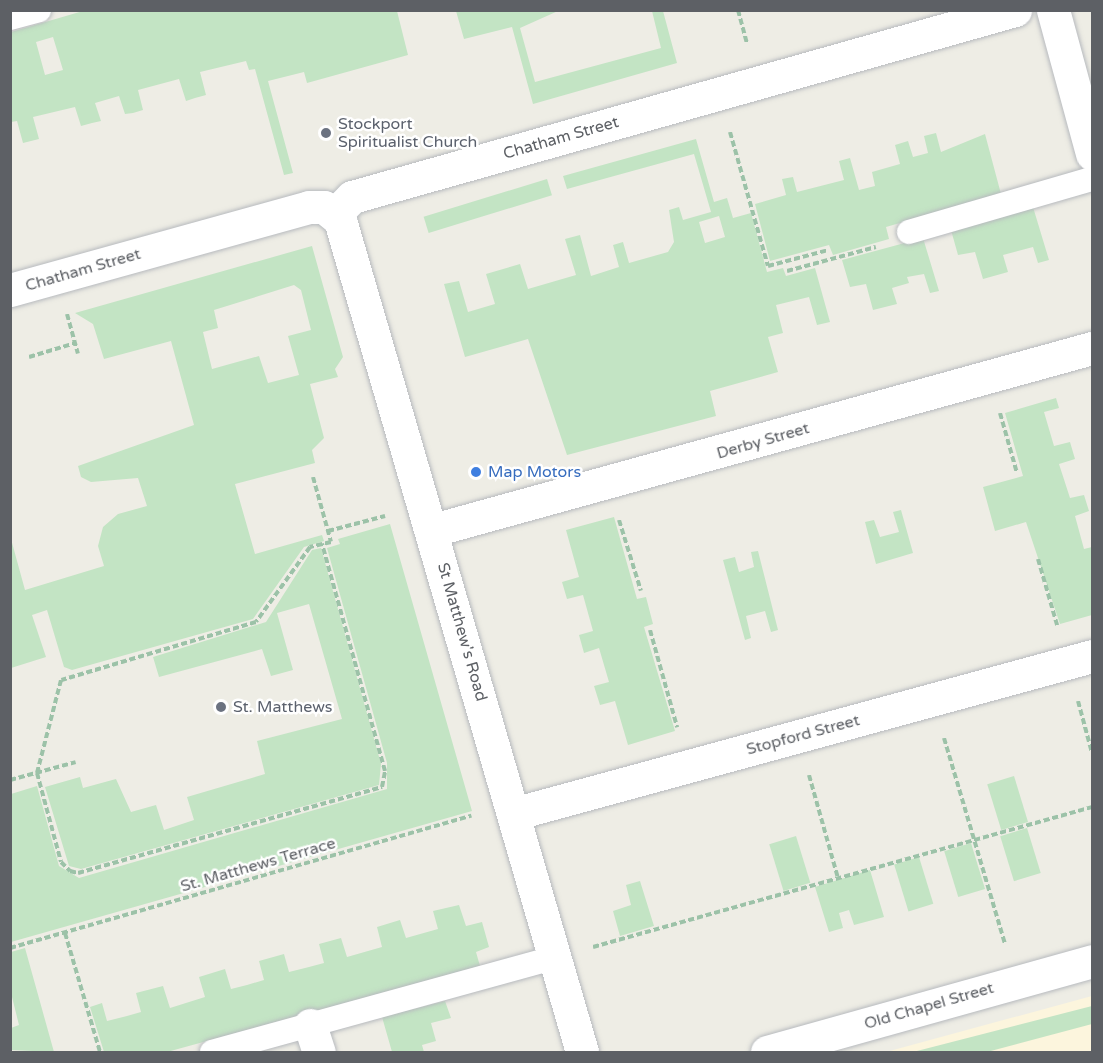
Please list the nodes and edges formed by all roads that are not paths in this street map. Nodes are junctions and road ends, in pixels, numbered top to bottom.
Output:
1 (39, 10) edge
2 (1015, 10) edge
3 (1053, 10) edge
4 (10, 18) edge
5 (1092, 154) edge
6 (1092, 179) edge
7 (335, 214) junction
8 (909, 232) road end
9 (10, 290) edge
10 (1092, 348) edge
11 (430, 518) junction
12 (1080, 659) edge
13 (513, 814) junction
14 (554, 958) junction
15 (1092, 961) edge
16 (314, 1039) edge
17 (212, 1053) edge
18 (582, 1053) edge
19 (767, 1053) edge

1 - 4 lane
2 - 7 street, Chatham Street
3 - 5 street
6 - 8 lane
7 - 9 street, Chatham Street
7 - 11 street, St Matthew's Road
10 - 11 street, Derby Street
11 - 13 street, St Matthew's Road
12 - 13 street, Stopford Street
13 - 14 street, St Matthew's Road
14 - 16 lane
14 - 18 street, St Matthew's Road
15 - 19 street, Old Chapel Street
16 - 17 lane

